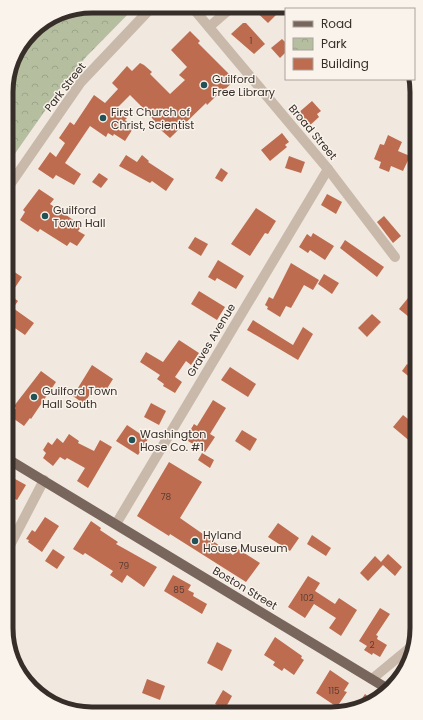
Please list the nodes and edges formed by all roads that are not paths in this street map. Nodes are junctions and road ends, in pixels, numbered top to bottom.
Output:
1 (146, 13) edge
2 (197, 13) edge
3 (225, 13) edge
4 (209, 27) junction
5 (328, 169) junction
6 (13, 180) edge
7 (395, 258) dead end
8 (13, 462) edge
9 (44, 480) junction
10 (116, 524) junction
11 (13, 540) edge
12 (406, 651) edge
13 (372, 679) junction
14 (385, 686) edge

1 - 6 street, Park Street
2 - 4 street, Broad Street
3 - 4 street
4 - 5 street, Broad Street
5 - 7 street, Broad Street
5 - 10 street, Graves Avenue
8 - 9 main road, Boston Street
9 - 10 main road, Boston Street
9 - 11 street
10 - 13 main road, Boston Street
12 - 13 street
13 - 14 main road, Boston Street

